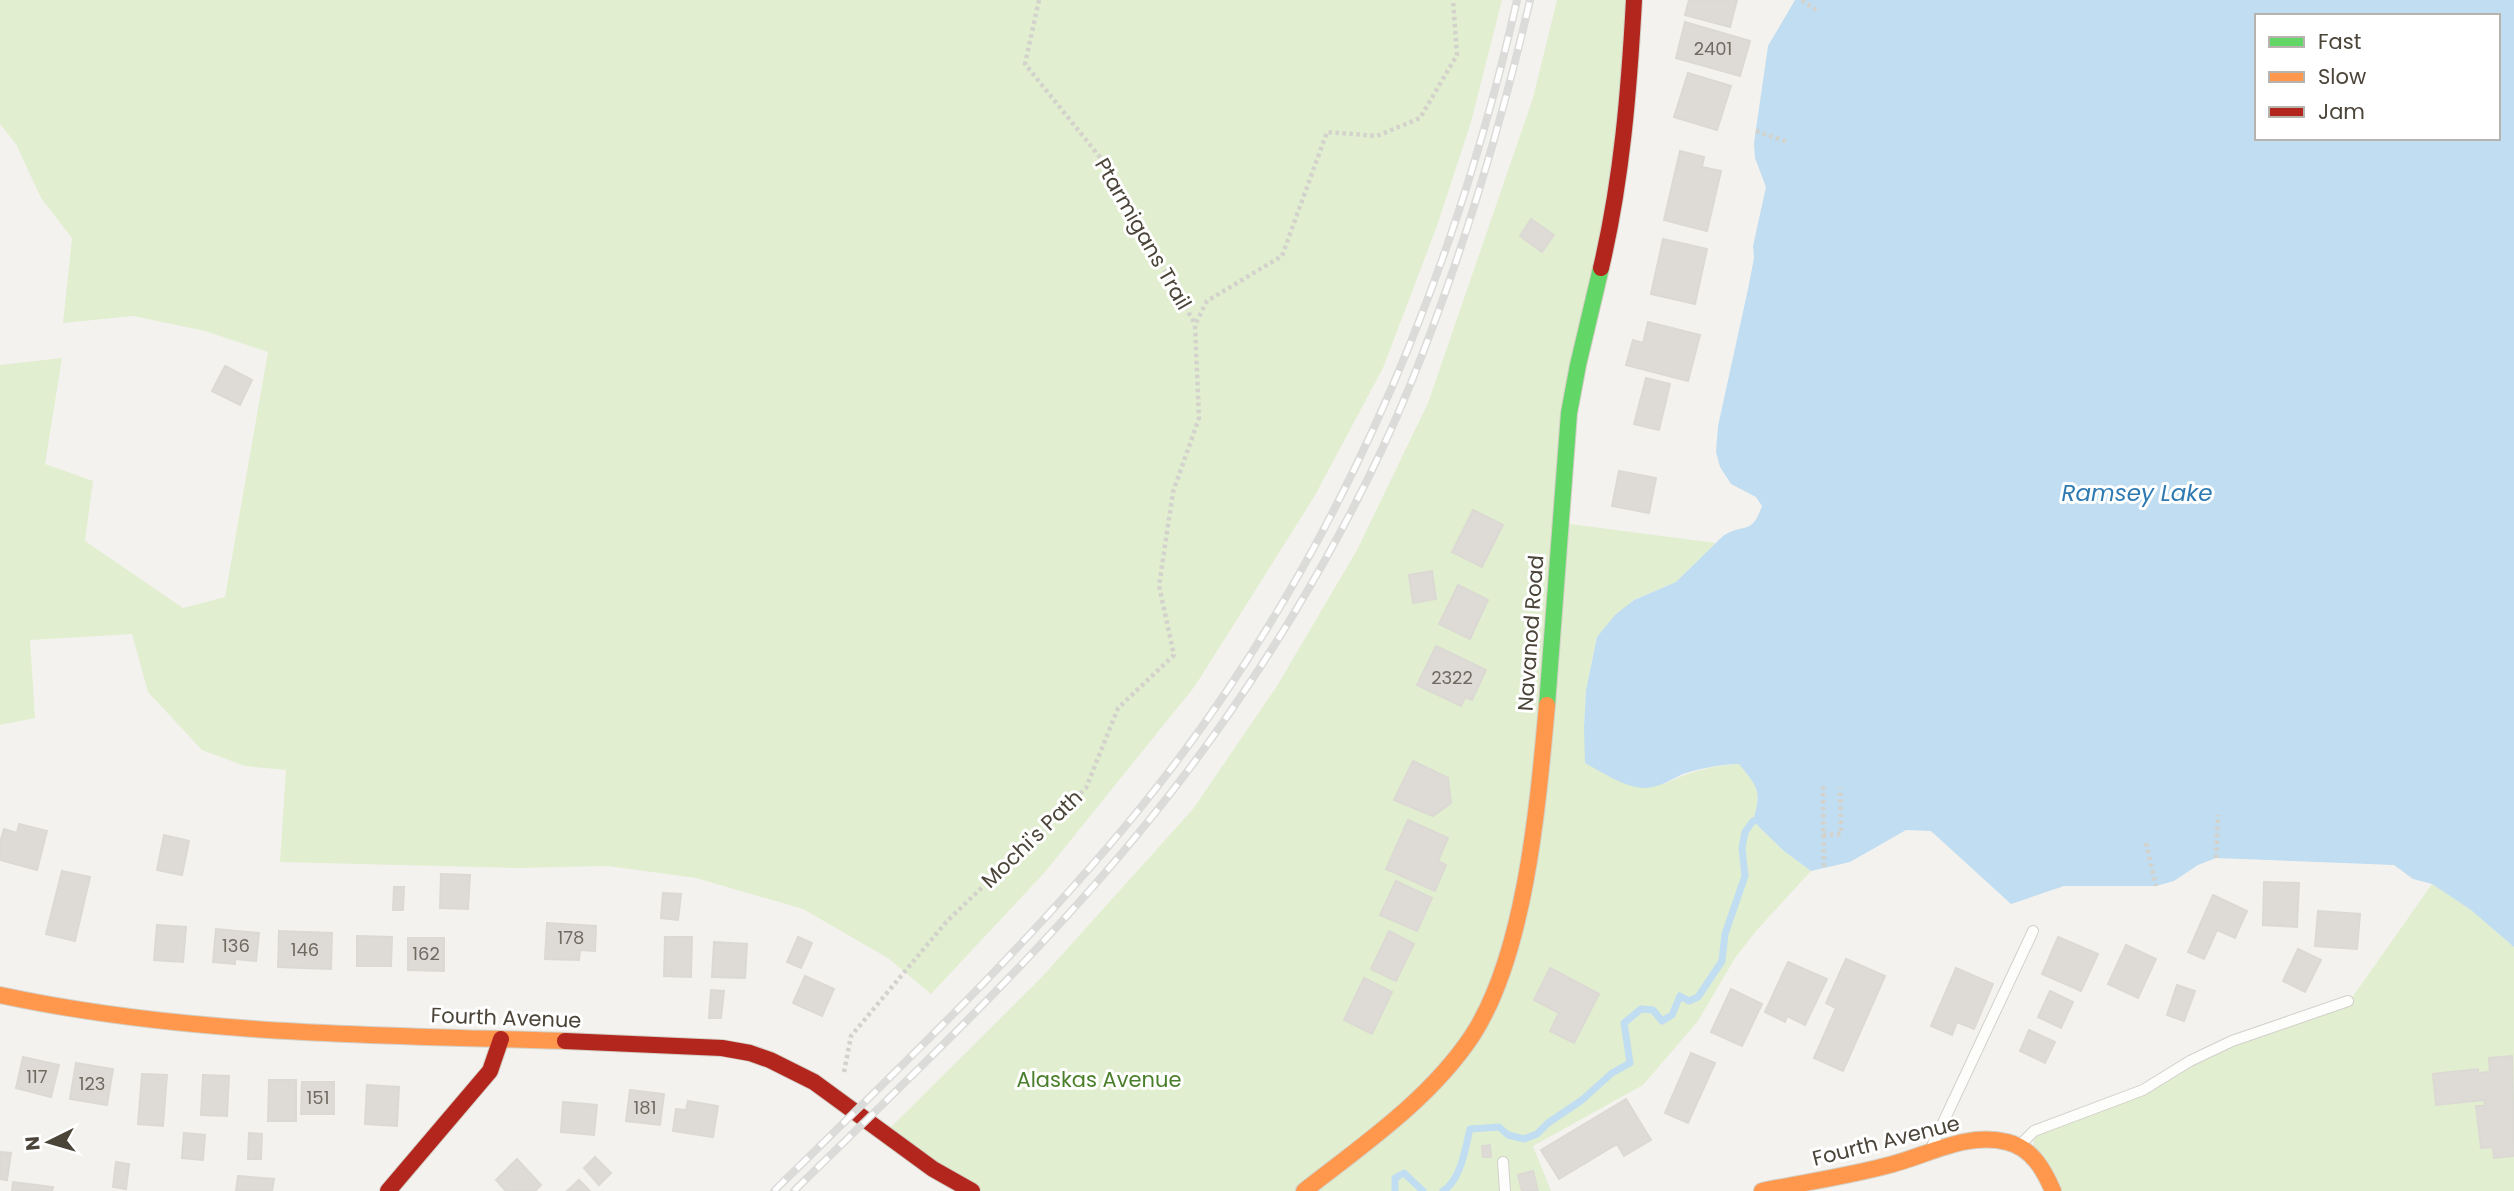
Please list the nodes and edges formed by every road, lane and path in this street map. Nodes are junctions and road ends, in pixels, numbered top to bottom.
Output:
1 (1040, 0) edge
2 (1453, 0) edge
3 (1634, 0) edge
4 (1802, 0) edge
5 (1816, 10) dead end
6 (1756, 131) dead end
7 (1788, 142) dead end
8 (1195, 325) junction
9 (1823, 786) dead end
10 (1840, 788) dead end
11 (2218, 815) dead end
12 (1823, 835) junction
13 (2146, 843) dead end
14 (2216, 858) dead end
15 (1824, 868) dead end
16 (2156, 886) dead end
17 (2033, 931) dead end
18 (0, 995) edge
19 (2347, 1001) dead end
20 (500, 1039) junction
21 (838, 1100) junction
22 (2019, 1146) junction
23 (1928, 1154) junction
24 (1503, 1162) dead end
25 (388, 1191) edge
26 (972, 1191) edge
27 (1304, 1191) edge
28 (1505, 1191) edge
29 (1762, 1191) edge
30 (2053, 1191) edge

1 - 8 path, Ptarmigans Trail
2 - 8 path
3 - 27 street, Navanod Road
4 - 5 path
6 - 7 path
8 - 21 path, Mochi's Path
9 - 12 path
10 - 12 path
11 - 14 path
12 - 15 path
13 - 16 path
17 - 23 lane
18 - 20 street, Fourth Avenue
19 - 22 lane
20 - 21 street, Fourth Avenue
20 - 25 street
21 - 26 street, Fourth Avenue
22 - 23 street, Fourth Avenue
22 - 30 street
23 - 29 street, Fourth Avenue
24 - 28 lane

